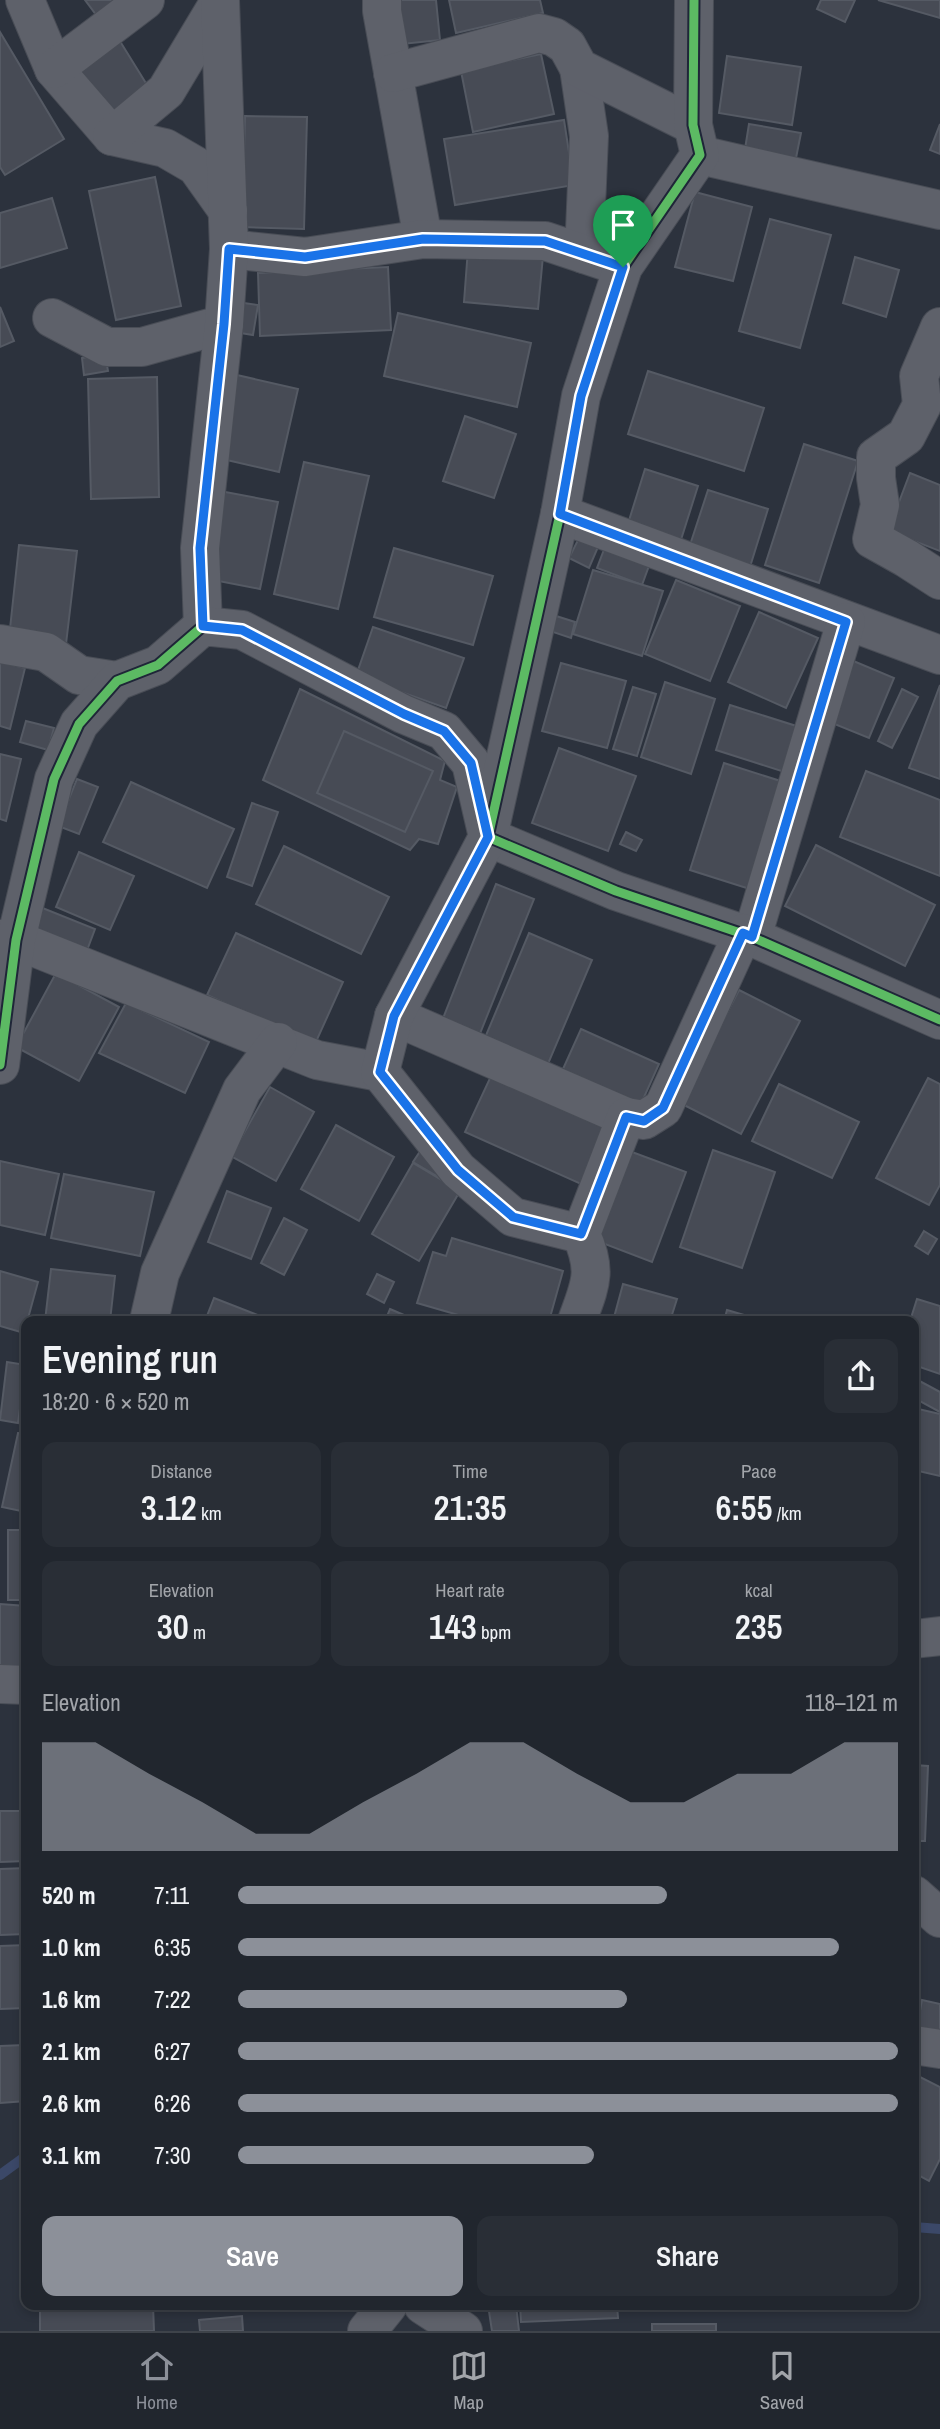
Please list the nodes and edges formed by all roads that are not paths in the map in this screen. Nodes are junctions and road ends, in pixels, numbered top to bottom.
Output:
1 (25, 0) edge
2 (145, 0) edge
3 (382, 0) edge
4 (694, 0) edge
5 (220, 1) edge
6 (579, 68) junction
7 (54, 69) junction
8 (393, 73) junction
9 (112, 136) junction
10 (697, 140) junction
11 (587, 186) junction
12 (228, 211) junction
13 (940, 211) edge
14 (423, 239) junction
15 (545, 241) junction
16 (229, 249) junction
17 (584, 254) junction
18 (623, 267) junction
19 (52, 318) dead end
20 (224, 324) junction
21 (940, 327) edge
22 (560, 514) junction
23 (940, 580) edge
24 (846, 622) junction
25 (203, 626) junction
26 (0, 643) edge
27 (940, 655) edge
28 (117, 681) junction
29 (488, 837) junction
30 (748, 935) junction
31 (8, 939) edge
32 (394, 1016) junction
33 (940, 1020) edge
34 (278, 1042) junction
35 (0, 1065) edge
36 (380, 1072) junction
37 (626, 1117) junction
38 (581, 1234) junction
39 (150, 1316) edge
40 (579, 1316) edge
41 (940, 1636) edge
42 (919, 1638) edge
43 (0, 1684) edge
44 (21, 1685) edge
45 (919, 1899) edge
46 (940, 1918) edge
47 (919, 2046) edge
48 (940, 2049) edge
49 (384, 2310) edge
50 (431, 2310) edge
51 (472, 2310) edge
52 (367, 2331) edge
53 (463, 2331) edge
54 (477, 2331) edge

1 - 7 street
2 - 7 street
3 - 8 street
4 - 10 street
5 - 9 street
5 - 12 street
6 - 8 street
6 - 10 street
6 - 11 street
7 - 9 street
8 - 14 street
9 - 12 street
10 - 13 street
10 - 18 street
11 - 15 street
11 - 17 street
12 - 16 street
14 - 15 street
14 - 16 street
15 - 17 street
16 - 20 street
17 - 18 street
18 - 22 street
19 - 20 street
20 - 25 street
21 - 23 street
22 - 24 street
22 - 29 street
24 - 27 street
24 - 30 street
25 - 28 street
25 - 29 street
26 - 28 street
28 - 31 street
29 - 30 street
29 - 32 street
30 - 33 street
30 - 37 street
31 - 34 street
31 - 35 street
32 - 36 street
32 - 37 street
34 - 36 street
34 - 39 street
36 - 38 street
37 - 38 street
38 - 40 street
41 - 42 street
43 - 44 street
45 - 46 street
47 - 48 street
49 - 52 street
50 - 53 street
51 - 54 street

